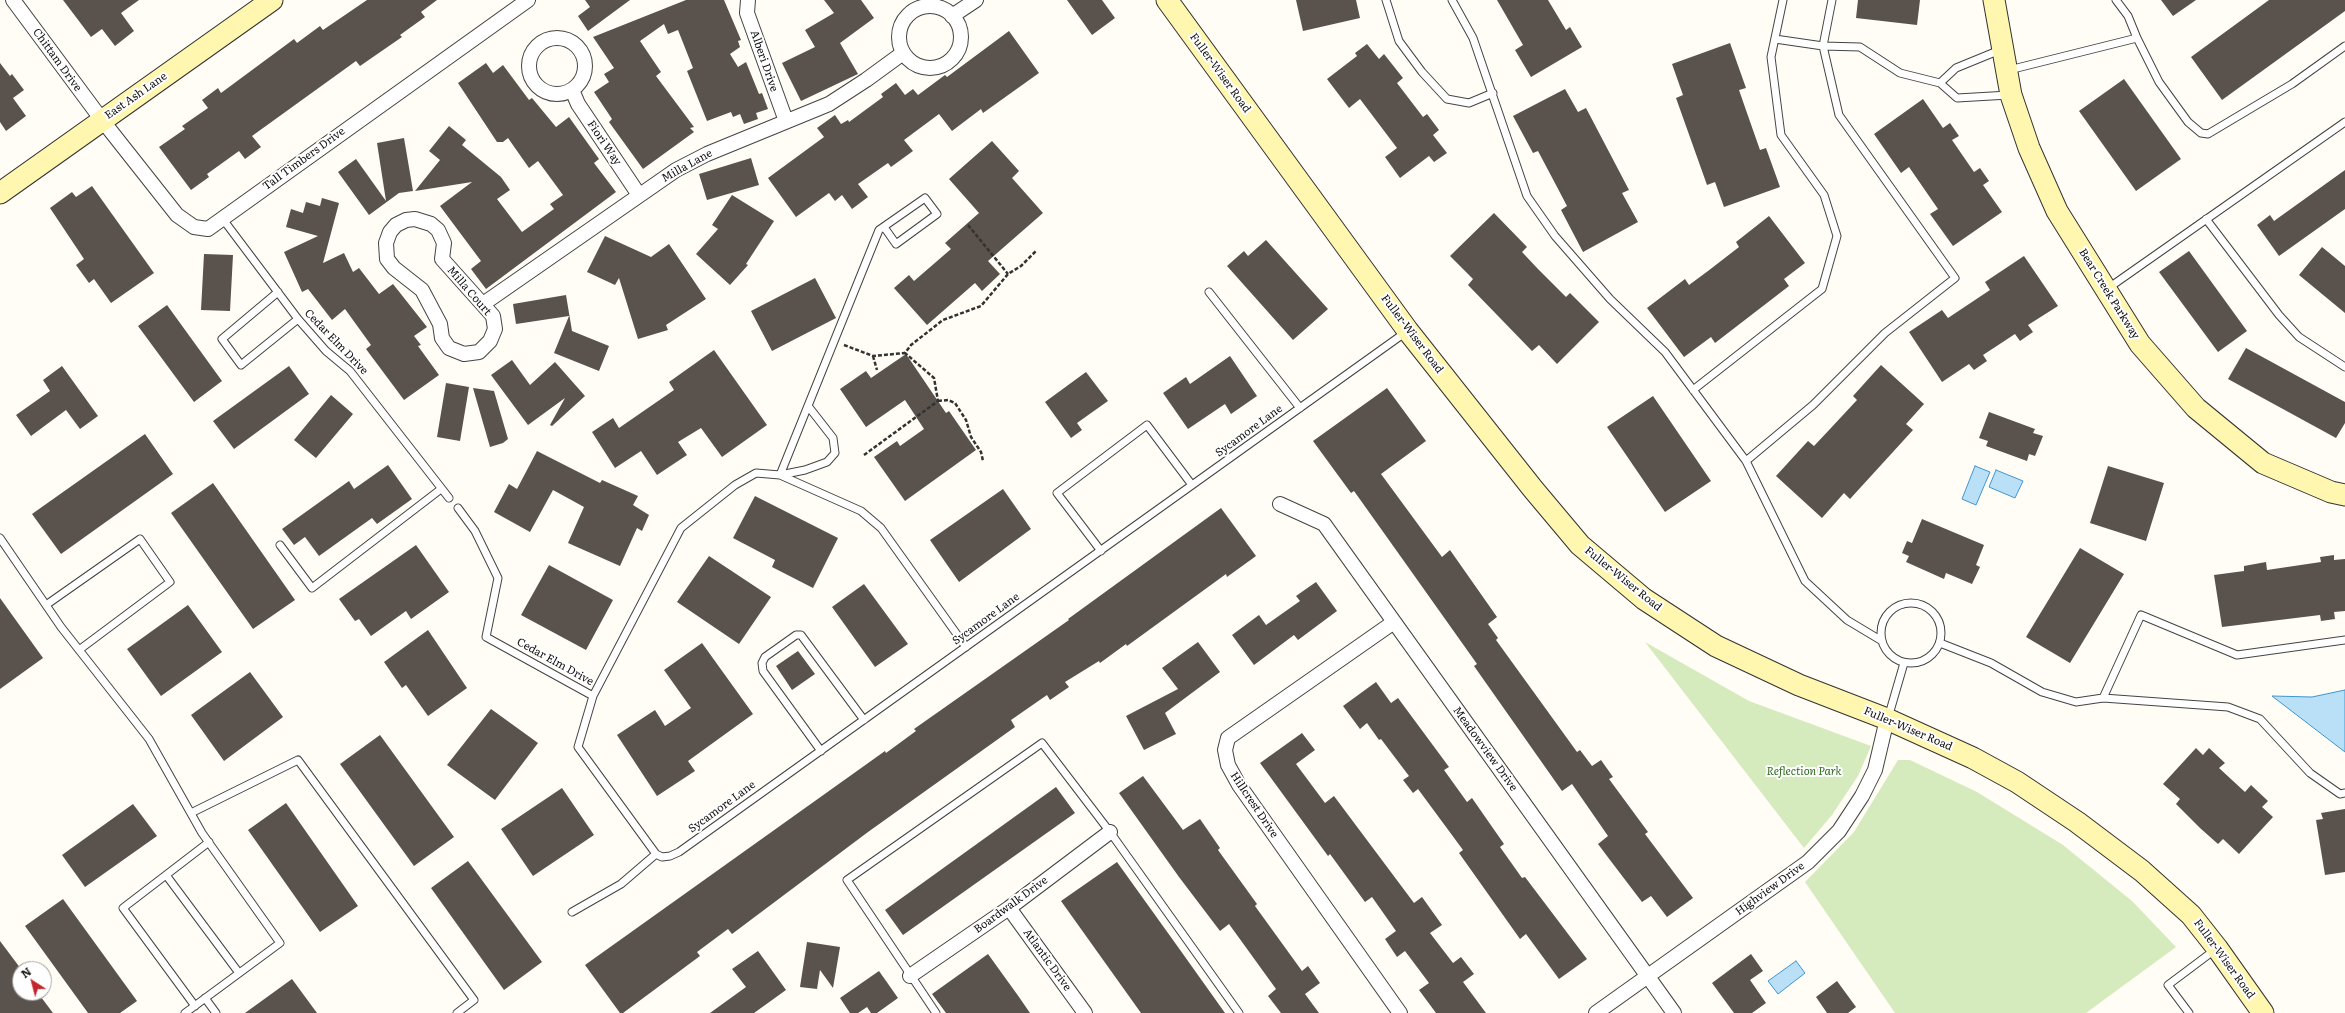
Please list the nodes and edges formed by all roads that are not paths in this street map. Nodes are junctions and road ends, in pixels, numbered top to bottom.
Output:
1 (13, 0) edge
2 (528, 0) edge
3 (748, 0) edge
4 (976, 0) edge
5 (1167, 0) edge
6 (1386, 0) edge
7 (1452, 0) edge
8 (1783, 0) edge
9 (1832, 0) edge
10 (1994, 0) edge
11 (2116, 0) edge
12 (264, 2) edge
13 (952, 16) junction
14 (2137, 38) junction
15 (1775, 39) junction
16 (1823, 46) junction
17 (2345, 46) edge
18 (2002, 49) junction
19 (903, 53) junction
20 (2006, 71) junction
21 (1940, 83) junction
22 (572, 90) junction
23 (1493, 93) junction
24 (2011, 95) junction
25 (102, 120) junction
26 (786, 121) junction
27 (2345, 122) edge
28 (0, 193) edge
29 (639, 195) junction
30 (222, 218) junction
31 (2206, 220) junction
32 (884, 227) junction
33 (2105, 290) junction
34 (278, 292) junction
35 (1209, 292) dead end
36 (483, 304) junction
37 (298, 319) junction
38 (1408, 331) junction
39 (2345, 366) edge
40 (1693, 390) junction
41 (808, 406) junction
42 (1300, 408) junction
43 (1746, 461) junction
44 (780, 475) junction
45 (1192, 485) junction
46 (441, 489) junction
47 (2345, 495) edge
48 (449, 498) dead end
49 (1280, 504) dead end
50 (458, 508) dead end
51 (0, 538) edge
52 (280, 545) dead end
53 (1101, 551) junction
54 (46, 606) junction
55 (1394, 622) junction
56 (2345, 640) edge
57 (1882, 641) junction
58 (1940, 643) junction
59 (966, 647) junction
60 (79, 650) junction
61 (1904, 662) junction
62 (594, 696) junction
63 (2103, 698) junction
64 (1887, 719) junction
65 (864, 720) junction
66 (821, 751) junction
67 (2345, 794) edge
68 (191, 813) junction
69 (1110, 832) junction
70 (209, 842) junction
71 (656, 854) junction
72 (166, 875) junction
73 (1009, 908) junction
74 (572, 912) dead end
75 (2217, 948) junction
76 (239, 973) junction
77 (910, 976) junction
78 (1647, 976) junction
79 (205, 998) junction
80 (195, 1006) junction
81 (185, 1013) edge
82 (216, 1013) edge
83 (457, 1013) edge
84 (936, 1013) edge
85 (1085, 1013) edge
86 (1239, 1013) edge
87 (1400, 1013) edge
88 (1596, 1013) edge
89 (1674, 1013) edge
90 (2189, 1013) edge
91 (2261, 1013) edge

1 - 25 street, Chittam Drive
2 - 30 street, Tall Timbers Drive
3 - 26 street, Alberi Drive
4 - 13 street
5 - 38 street, Fuller-Wiser Road
6 - 23 lane
7 - 23 lane
8 - 15 lane
9 - 16 lane
10 - 18 street, Bear Creek Parkway
11 - 14 lane
12 - 25 street, East Ash Lane
13 - 19 street
13 - 19 street
14 - 17 lane
14 - 20 lane
15 - 16 lane
15 - 40 lane
16 - 21 lane
16 - 43 lane
18 - 20 street, Bear Creek Parkway
18 - 21 lane
19 - 26 street, Milla Lane
20 - 24 street, Bear Creek Parkway
21 - 24 lane
22 - 22 street
22 - 29 street, Fiori Way
23 - 40 lane
24 - 33 street, Bear Creek Parkway
25 - 28 street, East Ash Lane
25 - 30 street, Tall Timbers Drive
26 - 29 street, Milla Lane
27 - 31 lane
29 - 36 street, Milla Lane
30 - 34 lane, Cedar Elm Drive
31 - 33 lane
31 - 39 lane
32 - 32 lane
32 - 41 lane
33 - 47 street, Bear Creek Parkway
34 - 37 lane, Cedar Elm Drive
34 - 37 lane
35 - 42 lane
36 - 36 street, Milla Court
37 - 46 lane, Cedar Elm Drive
38 - 42 lane, Sycamore Lane
38 - 64 street, Fuller-Wiser Road
40 - 43 lane
41 - 44 lane
41 - 44 lane
42 - 45 lane, Sycamore Lane
43 - 57 lane
44 - 59 lane
44 - 62 lane
45 - 53 lane, Sycamore Lane
45 - 53 lane
46 - 48 lane, Cedar Elm Drive
46 - 52 lane
49 - 55 street, Meadowview Drive
50 - 62 lane, Cedar Elm Drive
51 - 54 lane
53 - 59 lane, Sycamore Lane
54 - 60 lane
54 - 60 lane
55 - 78 street, Meadowview Drive
55 - 87 street, Hillcrest Drive
56 - 63 lane
57 - 58 lane
57 - 61 lane
58 - 61 lane
58 - 63 lane
59 - 65 lane, Sycamore Lane
60 - 68 lane
61 - 64 lane
62 - 71 lane, Cedar Elm Drive
63 - 67 lane
64 - 75 street, Fuller-Wiser Road
64 - 78 street, Highview Drive
65 - 66 lane, Sycamore Lane
65 - 66 lane
66 - 71 lane, Sycamore Lane
68 - 70 lane
68 - 83 lane
69 - 73 street, Boardwalk Drive
69 - 77 lane
69 - 86 lane
70 - 72 lane
70 - 76 lane
71 - 74 lane
72 - 76 lane
72 - 80 lane
73 - 77 street, Boardwalk Drive
73 - 85 street, Atlantic Drive
75 - 90 lane
75 - 91 street, Fuller-Wiser Road
76 - 79 lane
77 - 84 lane
78 - 88 street, Highview Drive
78 - 89 street, Meadowview Drive
79 - 80 lane
79 - 82 lane
80 - 81 lane

